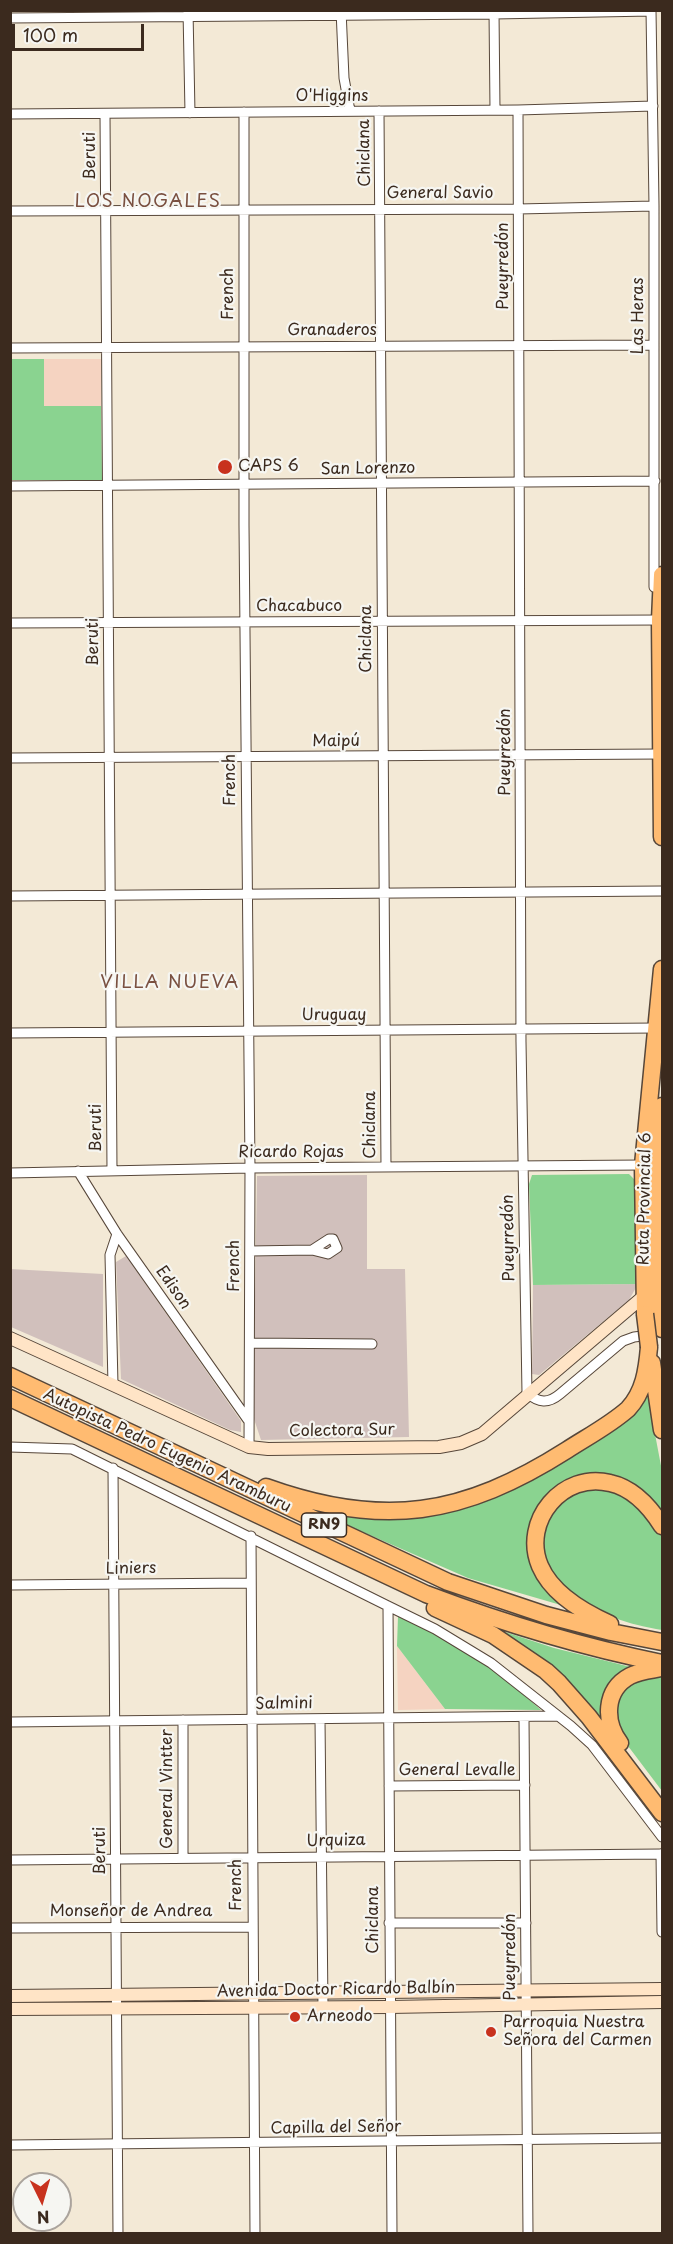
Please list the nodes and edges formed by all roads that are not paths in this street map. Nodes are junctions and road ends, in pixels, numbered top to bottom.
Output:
1 (651, 11) edge
2 (494, 12) edge
3 (188, 13) edge
4 (341, 13) edge
5 (10, 18) edge
6 (653, 106) junction
7 (495, 110) junction
8 (518, 110) junction
9 (351, 111) junction
10 (379, 111) junction
11 (244, 112) junction
12 (190, 113) junction
13 (10, 114) edge
14 (105, 114) junction
15 (654, 206) junction
16 (243, 209) junction
17 (381, 209) junction
18 (518, 209) junction
19 (106, 210) junction
20 (10, 211) edge
21 (519, 345) junction
22 (654, 345) junction
23 (381, 346) junction
24 (244, 347) junction
25 (10, 348) edge
26 (107, 348) junction
27 (655, 481) junction
28 (520, 482) junction
29 (381, 484) junction
30 (244, 485) junction
31 (10, 486) edge
32 (108, 486) junction
33 (663, 575) edge
34 (657, 620) junction
35 (520, 621) junction
36 (109, 622) junction
37 (245, 622) junction
38 (382, 622) junction
39 (10, 623) edge
40 (662, 649) edge
41 (662, 754) edge
42 (521, 755) junction
43 (382, 756) junction
44 (246, 757) junction
45 (10, 758) edge
46 (110, 758) junction
47 (662, 773) edge
48 (663, 837) edge
49 (663, 891) edge
50 (522, 892) junction
51 (384, 894) junction
52 (247, 895) junction
53 (10, 896) edge
54 (111, 896) junction
55 (663, 969) edge
56 (657, 1028) junction
57 (521, 1029) junction
58 (385, 1030) junction
59 (249, 1031) junction
60 (111, 1033) junction
61 (10, 1034) edge
62 (663, 1106) edge
63 (522, 1166) junction
64 (654, 1166) edge
65 (386, 1167) junction
66 (250, 1168) junction
67 (112, 1170) junction
68 (78, 1171) junction
69 (10, 1173) edge
70 (117, 1234) junction
71 (312, 1250) dead end
72 (250, 1251) junction
73 (644, 1296) junction
74 (658, 1315) edge
75 (663, 1334) edge
76 (10, 1338) edge
77 (250, 1343) junction
78 (372, 1344) dead end
79 (649, 1354) junction
80 (10, 1376) edge
81 (113, 1385) junction
82 (527, 1393) junction
83 (10, 1398) edge
84 (248, 1420) junction
85 (663, 1430) edge
86 (156, 1446) junction
87 (10, 1447) edge
88 (249, 1447) junction
89 (113, 1468) junction
90 (663, 1526) edge
91 (251, 1536) junction
92 (392, 1579) junction
93 (251, 1583) junction
94 (114, 1584) junction
95 (10, 1585) edge
96 (388, 1606) junction
97 (656, 1641) edge
98 (663, 1663) edge
99 (663, 1668) edge
100 (558, 1716) junction
101 (524, 1717) junction
102 (389, 1718) junction
103 (252, 1719) junction
104 (320, 1719) junction
105 (183, 1720) junction
106 (115, 1721) junction
107 (10, 1722) edge
108 (525, 1785) junction
109 (389, 1786) junction
110 (663, 1799) edge
111 (663, 1813) edge
112 (663, 1837) edge
113 (662, 1854) edge
114 (389, 1855) junction
115 (525, 1855) junction
116 (321, 1856) junction
117 (252, 1857) junction
118 (116, 1858) junction
119 (183, 1858) junction
120 (10, 1860) edge
121 (390, 1923) junction
122 (526, 1923) junction
123 (253, 1927) junction
124 (10, 1928) edge
125 (116, 1928) junction
126 (663, 1932) edge
127 (663, 1989) edge
128 (526, 1991) junction
129 (390, 1992) junction
130 (323, 1993) junction
131 (253, 1994) junction
132 (10, 1996) edge
133 (117, 2002) junction
134 (663, 2002) edge
135 (526, 2004) junction
136 (323, 2007) junction
137 (390, 2007) junction
138 (253, 2008) junction
139 (10, 2009) edge
140 (663, 2138) edge
141 (528, 2141) junction
142 (391, 2142) junction
143 (254, 2144) junction
144 (10, 2145) edge
145 (118, 2145) junction
146 (118, 2234) edge
147 (255, 2234) edge
148 (392, 2234) edge
149 (528, 2234) edge

1 - 2 street
1 - 6 street, Las Heras
2 - 4 street
2 - 7 street
3 - 4 street
3 - 5 street
3 - 12 street
4 - 9 street, Chiclana
6 - 8 street, O'Higgins
6 - 15 street, Las Heras
7 - 8 street, O'Higgins
7 - 10 street, O'Higgins
8 - 18 street, Pueyrredón
9 - 10 street, O'Higgins
9 - 11 street, O'Higgins
10 - 17 street, Chiclana
11 - 12 street, O'Higgins
11 - 16 street, French
12 - 14 street, O'Higgins
13 - 14 street, O'Higgins
14 - 19 street, Beruti
15 - 18 street, General Savio
15 - 22 street, Las Heras
16 - 17 street, General Savio
16 - 19 street, General Savio
16 - 24 street, French
17 - 18 street, General Savio
17 - 23 street, Chiclana
18 - 21 street, Pueyrredón
19 - 20 street, General Savio
19 - 26 street, Beruti
21 - 22 street, Granaderos
21 - 23 street, Granaderos
21 - 28 street, Pueyrredón
22 - 27 street, Las Heras
23 - 24 street, Granaderos
23 - 29 street, Chiclana
24 - 26 street, Granaderos
24 - 30 street, French
25 - 26 street, Granaderos
26 - 32 street, Beruti
27 - 28 street, San Lorenzo
27 - 34 street, Las Heras
28 - 29 street, San Lorenzo
28 - 35 street, Pueyrredón
29 - 30 street, San Lorenzo
29 - 38 street, Chiclana
30 - 32 street, San Lorenzo
30 - 37 street, French
31 - 32 street, San Lorenzo
32 - 36 street, Beruti
33 - 34 highway
34 - 35 street, Chacabuco
34 - 40 highway
35 - 38 street, Chacabuco
35 - 42 street, Pueyrredón
36 - 37 street, Chacabuco
36 - 39 street, Chacabuco
36 - 46 street, Beruti
37 - 38 street, Chacabuco
37 - 44 street, French
38 - 43 street, Chiclana
40 - 41 highway
41 - 42 street, Maipú
41 - 47 highway
42 - 43 street, Maipú
42 - 50 street, Pueyrredón
43 - 44 street, Maipú
43 - 51 street, Chiclana
44 - 46 street, Maipú
44 - 52 street, French
45 - 46 street, Maipú
46 - 54 street, Beruti
47 - 48 highway
49 - 50 street
50 - 51 street
50 - 57 street, Pueyrredón
51 - 52 street
51 - 58 street, Chiclana
52 - 54 street
52 - 59 street, French
53 - 54 street
54 - 60 street, Beruti
55 - 56 highway, Ruta Provincial 6
56 - 57 street, Uruguay
56 - 64 highway, Ruta Provincial 6
57 - 58 street, Uruguay
57 - 63 street, Pueyrredón
58 - 59 street, Uruguay
58 - 65 street, Chiclana
59 - 60 street, Uruguay
59 - 66 street, French
60 - 61 street, Uruguay
60 - 67 street, Beruti
62 - 64 highway, Ruta Provincial 6
63 - 64 street, Ricardo Rojas
63 - 65 street, Ricardo Rojas
63 - 82 street, Pueyrredón
64 - 73 highway, Ruta Provincial 6
64 - 74 highway, Ruta Provincial 6
65 - 66 street, Ricardo Rojas
66 - 67 street, Ricardo Rojas
66 - 72 street, French
67 - 68 street, Ricardo Rojas
68 - 69 street, Ricardo Rojas
68 - 70 street, Edison
70 - 81 street
70 - 84 street, Edison
71 - 72 street
72 - 77 street, French
73 - 74 highway, Ruta Provincial 6
73 - 82 main road, Colectora Sur
74 - 79 highway, Ruta Provincial 6, bridge
75 - 82 street
76 - 81 main road, Colectora Sur
77 - 78 street
77 - 84 street, French
79 - 85 highway, Ruta Provincial 6
79 - 86 highway
80 - 86 highway, Autopista Pedro Eugenio Aramburu / RN9
81 - 88 main road, Colectora Sur
82 - 88 main road, Colectora Sur
83 - 92 highway, Autopista Pedro Eugenio Aramburu / RN9
84 - 88 street, French
86 - 97 highway, Autopista Pedro Eugenio Aramburu / RN9
87 - 89 street
89 - 91 street
89 - 94 street, Beruti
90 - 97 highway
91 - 93 street, French
91 - 96 street
92 - 98 highway, Autopista Pedro Eugenio Aramburu / RN9
92 - 111 highway
93 - 94 street, Liniers
93 - 103 street, French
94 - 95 street, Liniers
94 - 106 street, Beruti
96 - 100 street
96 - 102 street, Chiclana
99 - 110 highway
100 - 101 street, Salmini
100 - 112 street
101 - 102 street, Salmini
101 - 108 street, Pueyrredón
102 - 104 street, Salmini
102 - 109 street, Chiclana
103 - 104 street, Salmini
103 - 105 street, Salmini
103 - 117 street, French
104 - 116 street
105 - 106 street, Salmini
105 - 119 street, General Vintter
106 - 107 street, Salmini
106 - 118 street, Beruti
108 - 109 street, General Levalle
108 - 115 street, Pueyrredón
109 - 114 street, Chiclana
113 - 115 street, Urquiza
113 - 126 street
114 - 115 street, Urquiza
114 - 116 street, Urquiza
114 - 121 street, Chiclana
115 - 122 street, Pueyrredón
116 - 117 street, Urquiza
116 - 130 street
117 - 119 street, Urquiza
117 - 123 street, French
118 - 119 street, Urquiza
118 - 120 street, Urquiza
118 - 125 street, Beruti
121 - 122 street
121 - 129 street, Chiclana
122 - 128 street, Pueyrredón
123 - 125 street, Monseñor de Andrea
123 - 131 street, French
124 - 125 street, Monseñor de Andrea
125 - 133 street, Beruti
127 - 128 main road, Avenida Doctor Ricardo Balbín
128 - 129 main road, Avenida Doctor Ricardo Balbín
128 - 135 street, Pueyrredón
129 - 130 main road, Avenida Doctor Ricardo Balbín
129 - 137 street, Chiclana
130 - 131 main road, Avenida Doctor Ricardo Balbín
130 - 136 street
131 - 133 main road, Avenida Doctor Ricardo Balbín
131 - 138 street, French
132 - 133 main road, Avenida Doctor Ricardo Balbín
133 - 138 main road, Avenida Doctor Ricardo Balbín
133 - 139 main road, Avenida Doctor Ricardo Balbín
133 - 145 street, Beruti
134 - 135 main road, Avenida Doctor Ricardo Balbín
135 - 137 main road, Avenida Doctor Ricardo Balbín
135 - 141 street, Pueyrredón
136 - 137 main road, Avenida Doctor Ricardo Balbín
136 - 138 main road, Avenida Doctor Ricardo Balbín
137 - 142 street, Chiclana
138 - 143 street, French
140 - 141 street, Capilla del Señor
141 - 142 street, Capilla del Señor
141 - 149 street, Pueyrredón
142 - 143 street, Capilla del Señor
142 - 148 street, Chiclana
143 - 145 street, Capilla del Señor
143 - 147 street, French
144 - 145 street, Capilla del Señor
145 - 146 street, Beruti

